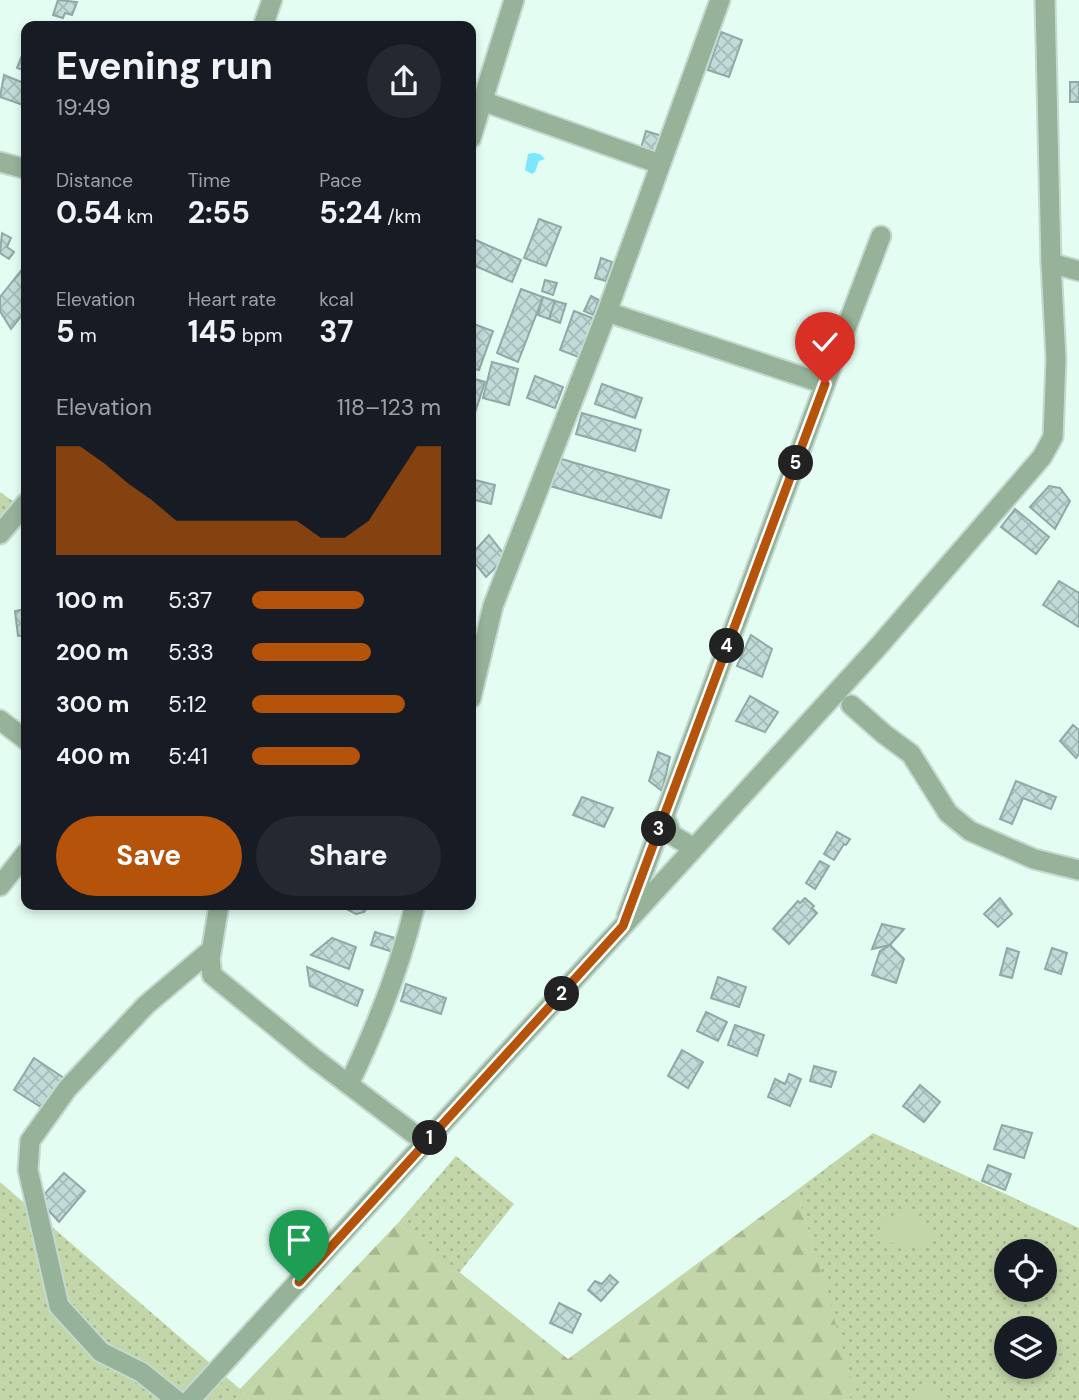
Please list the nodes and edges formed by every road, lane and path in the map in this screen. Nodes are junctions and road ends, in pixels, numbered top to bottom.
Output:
1 (272, 0) edge
2 (514, 0) edge
3 (720, 0) edge
4 (1045, 0) edge
5 (265, 21) edge
6 (482, 101) junction
7 (476, 121) edge
8 (0, 162) edge
9 (660, 164) junction
10 (21, 168) edge
11 (881, 236) dead end
12 (1051, 263) junction
13 (1079, 271) edge
14 (607, 312) junction
15 (825, 384) junction
16 (21, 509) edge
17 (0, 534) edge
18 (476, 677) edge
19 (842, 684) junction
20 (824, 704) junction
21 (851, 705) junction
22 (0, 720) edge
23 (21, 736) edge
24 (664, 815) junction
25 (694, 848) junction
26 (21, 859) edge
27 (1079, 870) edge
28 (0, 886) edge
29 (218, 910) edge
30 (414, 910) edge
31 (623, 926) junction
32 (211, 950) junction
33 (349, 1084) junction
34 (426, 1143) junction
35 (176, 1400) edge
36 (190, 1400) edge

1 - 5 street
2 - 6 street
3 - 9 street
4 - 12 street
6 - 7 street
6 - 9 street
8 - 10 street
9 - 14 street
11 - 15 street
12 - 13 street
12 - 19 street
14 - 15 street
14 - 18 street
15 - 24 street
16 - 17 street
19 - 20 street
19 - 21 street
20 - 21 street
20 - 25 street
21 - 27 street
22 - 23 street
24 - 25 street
24 - 31 street
25 - 31 street
26 - 28 street
29 - 32 street
30 - 33 street
31 - 34 street
32 - 33 street
32 - 35 street
33 - 34 street
34 - 36 street

